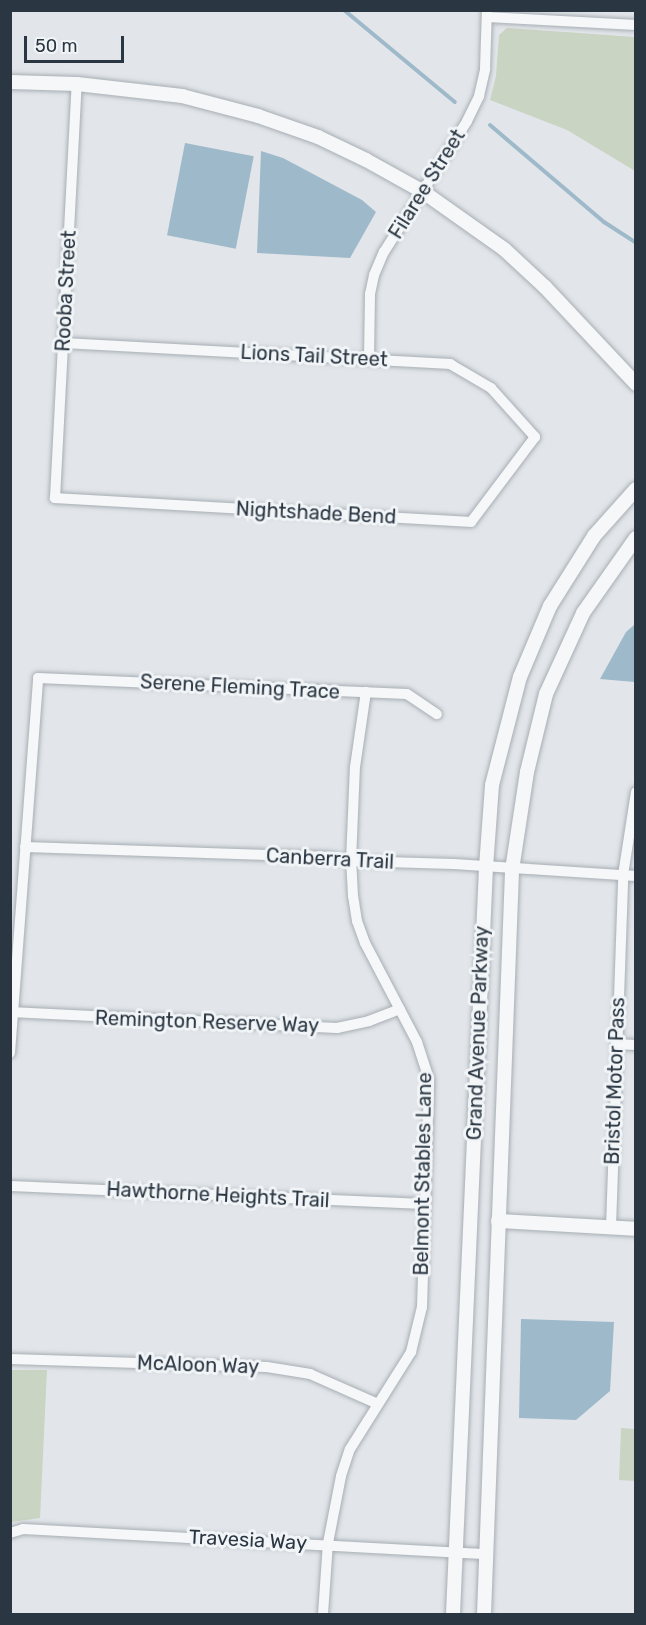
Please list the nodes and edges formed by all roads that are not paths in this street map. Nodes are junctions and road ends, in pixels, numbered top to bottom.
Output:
1 (487, 14) edge
2 (636, 25) edge
3 (10, 82) edge
4 (77, 84) junction
5 (422, 191) junction
6 (64, 343) junction
7 (369, 358) junction
8 (636, 384) edge
9 (535, 437) joint
10 (636, 489) edge
11 (55, 498) joint
12 (636, 538) edge
13 (366, 692) junction
14 (437, 714) dead end
15 (636, 792) edge
16 (25, 847) junction
17 (351, 861) junction
18 (486, 867) junction
19 (512, 870) junction
20 (623, 875) junction
21 (636, 876) edge
22 (400, 1009) junction
23 (12, 1013) edge
24 (616, 1044) junction
25 (636, 1045) edge
26 (10, 1053) edge
27 (10, 1186) edge
28 (425, 1204) junction
29 (498, 1221) junction
30 (611, 1227) junction
31 (636, 1229) edge
32 (10, 1359) edge
33 (378, 1404) junction
34 (10, 1533) edge
35 (328, 1543) junction
36 (456, 1553) junction
37 (487, 1554) junction
38 (323, 1614) edge
39 (453, 1614) edge
40 (484, 1614) edge

1 - 2 street
1 - 5 street, Filaree Street
3 - 4 street
4 - 5 street
4 - 6 street, Rooba Street
5 - 7 street, Filaree Street
5 - 8 street
6 - 7 street, Lions Tail Street
6 - 11 street, Rooba Street
7 - 9 street, Lions Tail Street
9 - 11 street, Nightshade Bend
10 - 18 street, Grand Avenue Parkway
12 - 19 street, Grand Avenue Parkway
13 - 14 street, Serene Fleming Trace
13 - 16 street, Serene Fleming Trace
13 - 17 street, Belmont Stables Lane
15 - 20 street, Bristol Motor Pass
16 - 17 street, Canberra Trail
16 - 23 street
17 - 18 street, Canberra Trail
17 - 22 street, Belmont Stables Lane
18 - 19 street, Canberra Trail
18 - 36 street, Grand Avenue Parkway
19 - 20 street, Canberra Trail
19 - 29 street, Grand Avenue Parkway
20 - 21 street, Canberra Trail
20 - 24 street, Bristol Motor Pass
22 - 23 street, Remington Reserve Way
22 - 28 street, Belmont Stables Lane
23 - 26 street
24 - 25 street
24 - 30 street, Bristol Motor Pass
27 - 28 street, Hawthorne Heights Trail
28 - 33 street, Belmont Stables Lane
29 - 30 street
29 - 37 street, Grand Avenue Parkway
30 - 31 street
32 - 33 street, McAloon Way
33 - 35 street, Belmont Stables Lane
34 - 35 street, Travesia Way
35 - 36 street, Travesia Way
35 - 38 street, Belmont Stables Lane
36 - 37 street, Travesia Way
36 - 39 street, Grand Avenue Parkway
37 - 40 street, Grand Avenue Parkway

